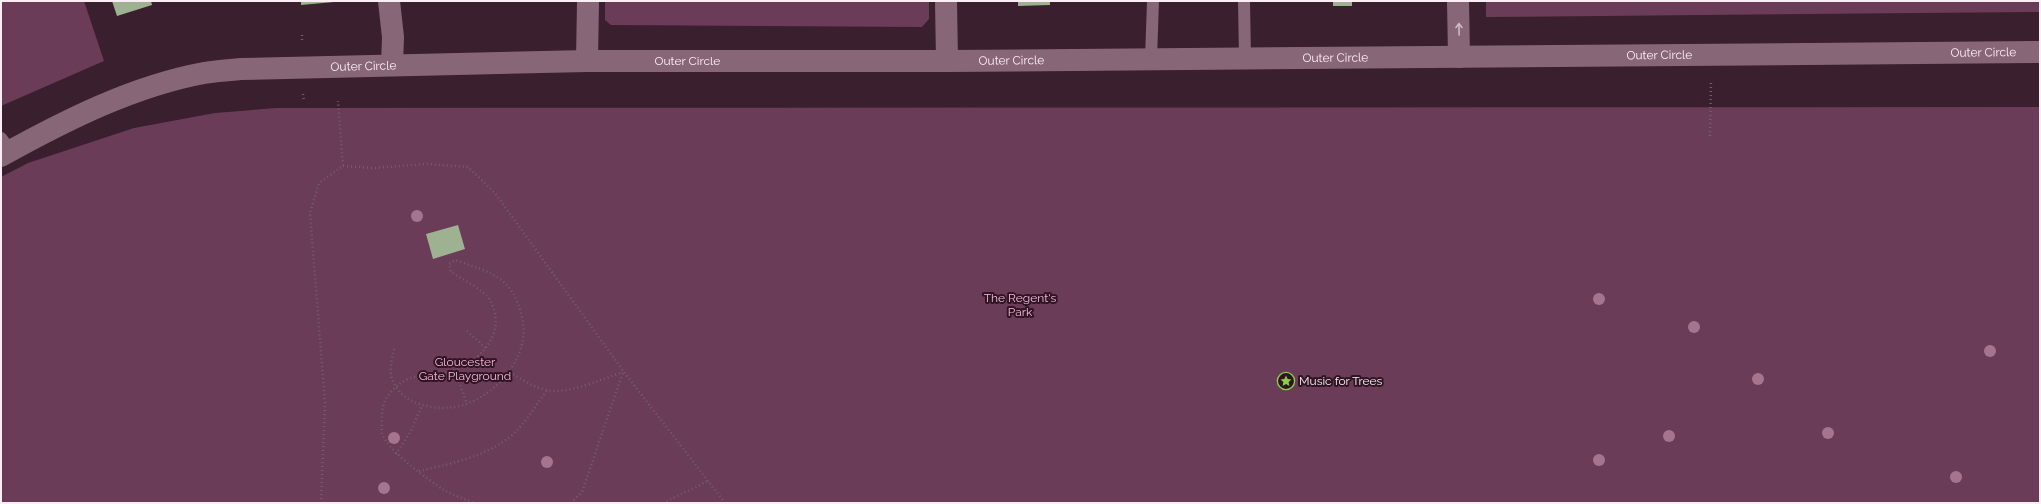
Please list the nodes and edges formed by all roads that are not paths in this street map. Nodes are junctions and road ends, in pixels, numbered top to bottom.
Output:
1 (389, 1) edge
2 (588, 1) edge
3 (946, 1) edge
4 (1153, 1) edge
5 (1244, 1) edge
6 (1458, 1) edge
7 (2040, 52) edge
8 (1459, 57) junction
9 (1245, 58) junction
10 (1151, 59) junction
11 (587, 61) junction
12 (947, 61) junction
13 (392, 65) junction
14 (4, 148) edge

1 - 13 street
2 - 11 street
3 - 12 street
4 - 10 lane
5 - 9 lane
8 -> 6 street
7 - 8 street, Outer Circle
8 - 9 street, Outer Circle
9 - 10 street, Outer Circle
10 - 12 street, Outer Circle
11 - 12 street, Outer Circle
11 - 13 street, Outer Circle
13 - 14 street, Outer Circle

